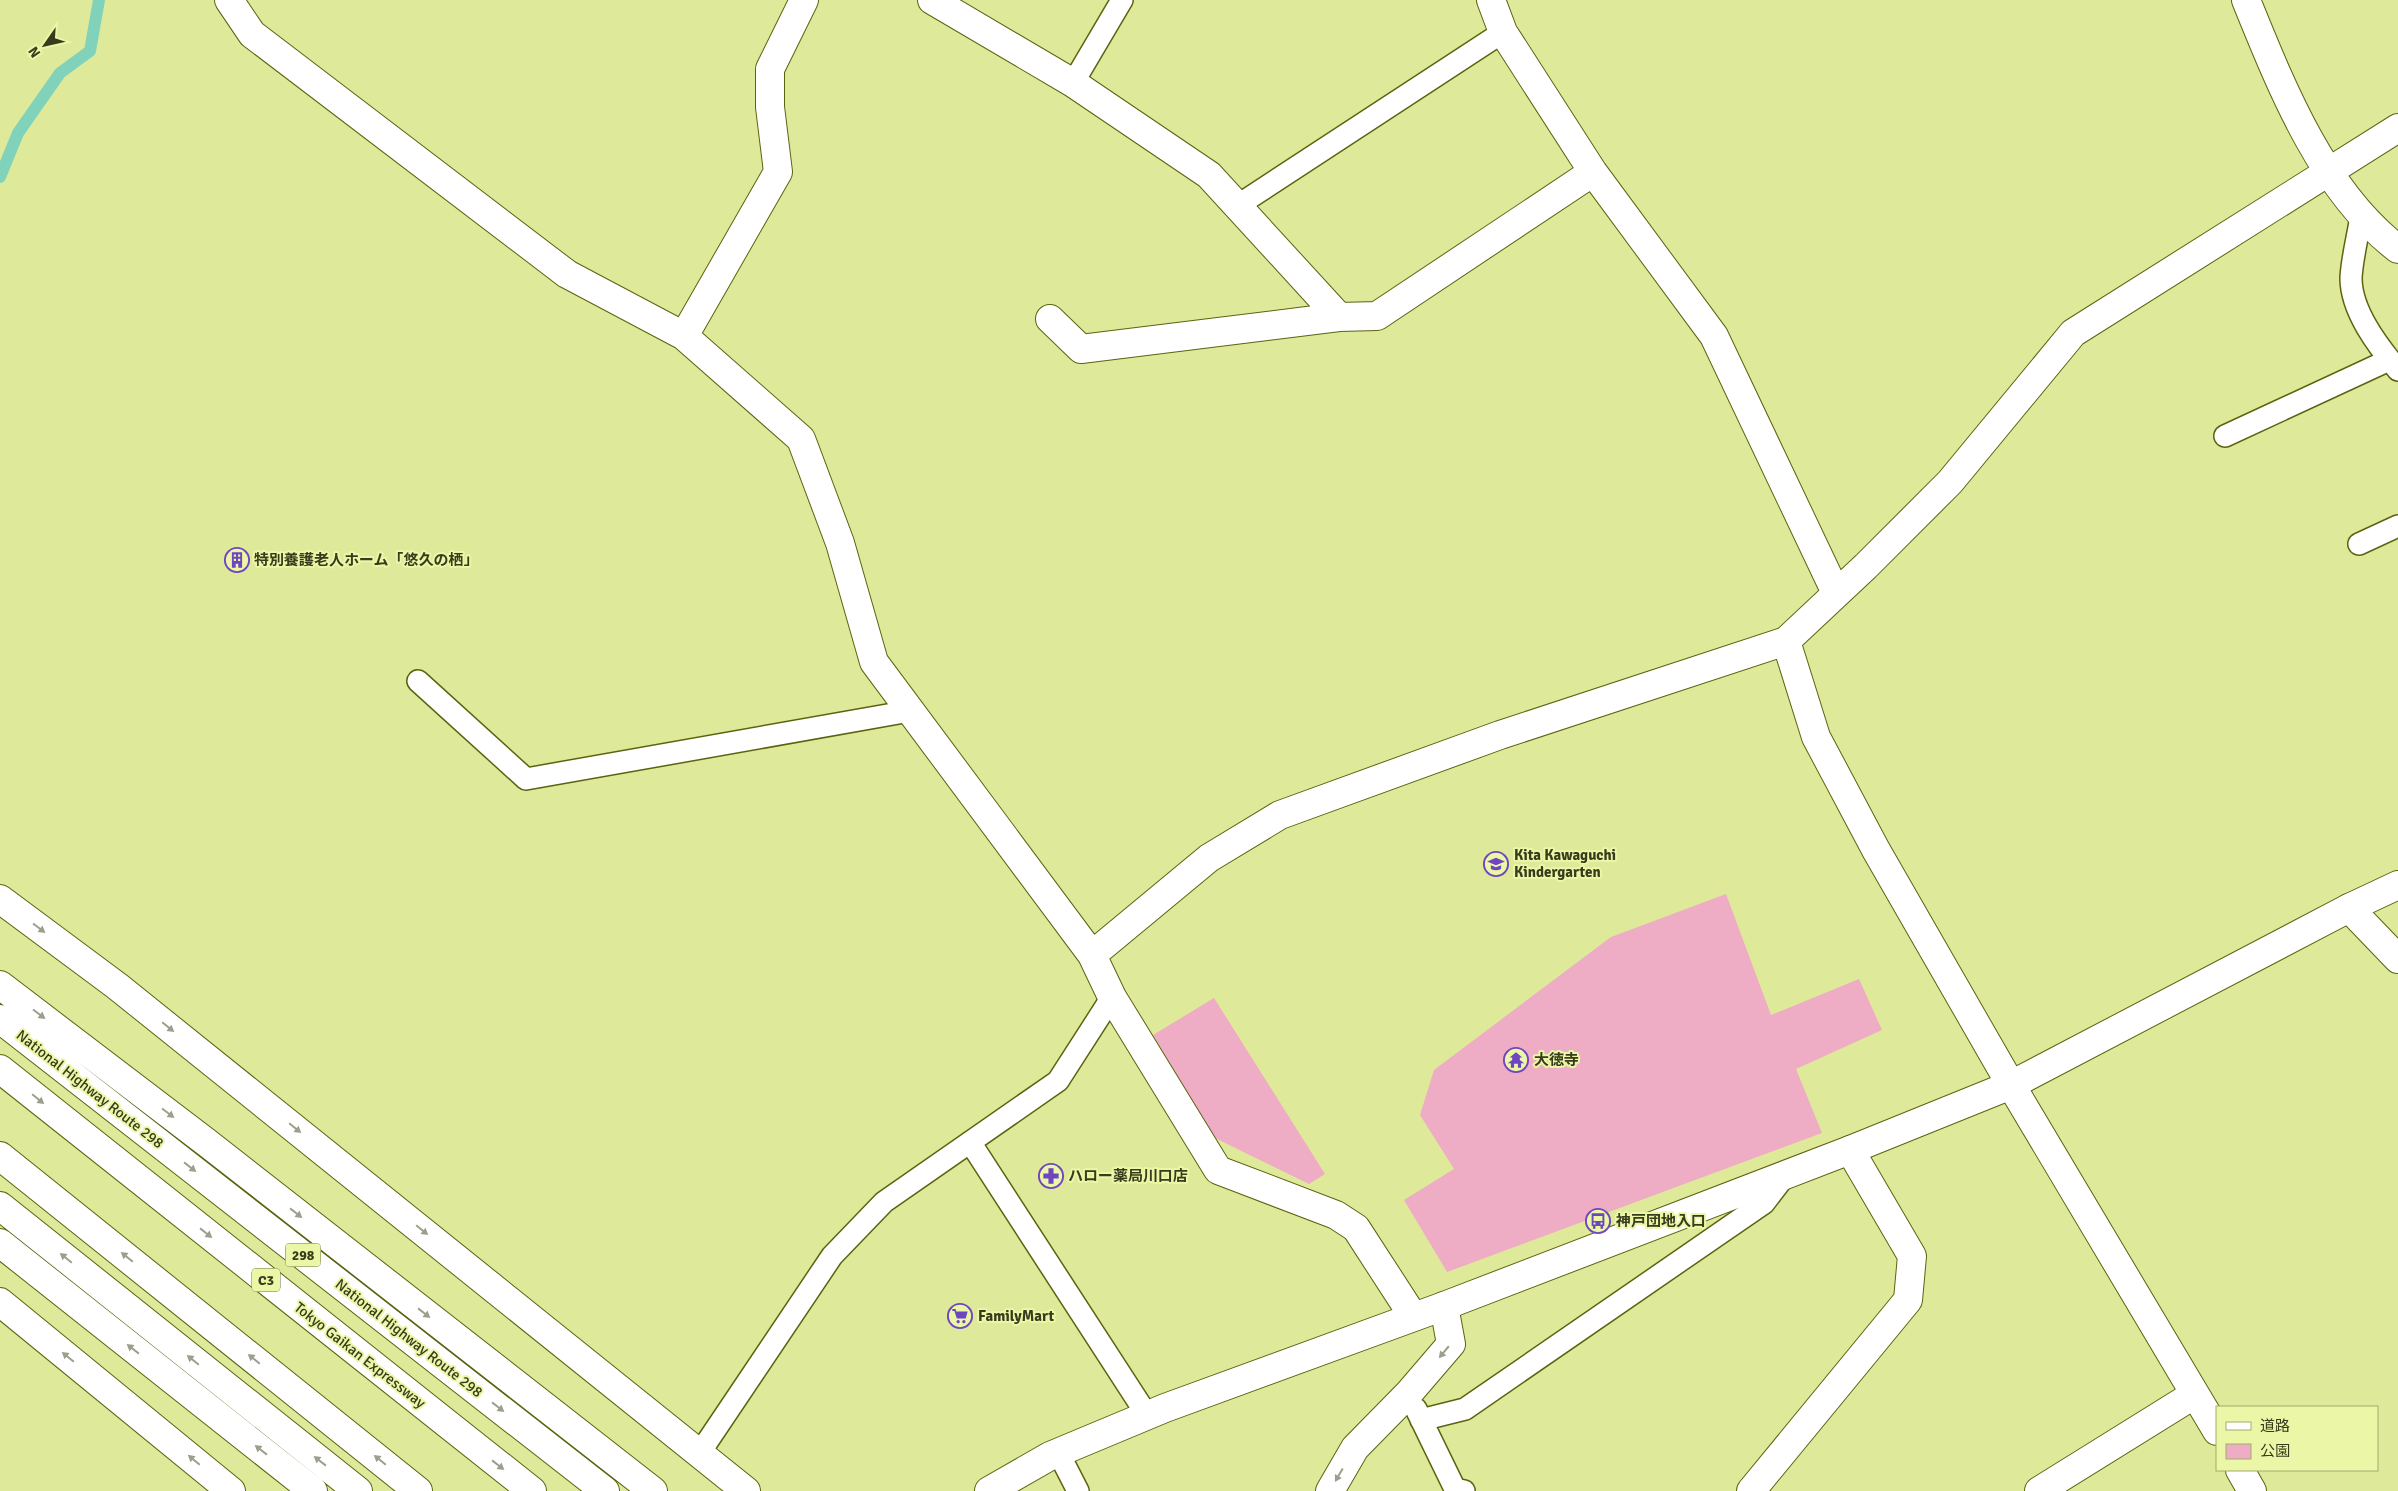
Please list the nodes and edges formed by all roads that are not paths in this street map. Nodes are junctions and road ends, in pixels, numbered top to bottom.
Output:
1 (229, 0) edge
2 (804, 0) edge
3 (932, 0) edge
4 (1122, 0) edge
5 (1491, 0) edge
6 (2246, 0) edge
7 (1503, 32) junction
8 (1072, 83) junction
9 (2398, 128) edge
10 (2327, 171) junction
11 (1593, 172) junction
12 (1237, 206) junction
13 (2361, 216) junction
14 (2398, 248) edge
15 (1338, 317) junction
16 (1050, 319) dead end
17 (684, 336) junction
18 (2394, 365) edge
19 (2225, 436) dead end
20 (2398, 526) edge
21 (2359, 544) dead end
22 (1836, 593) junction
23 (1786, 641) junction
24 (418, 681) dead end
25 (910, 711) junction
26 (2398, 885) edge
27 (0, 899) edge
28 (2349, 908) junction
29 (1092, 955) junction
30 (2398, 959) edge
31 (0, 985) edge
32 (1112, 997) junction
33 (0, 1019) edge
34 (0, 1069) edge
35 (2011, 1085) junction
36 (970, 1142) junction
37 (1850, 1150) junction
38 (0, 1156) edge
39 (1787, 1173) junction
40 (0, 1206) edge
41 (0, 1243) edge
42 (0, 1302) edge
43 (1444, 1306) junction
44 (1413, 1316) junction
45 (1409, 1393) junction
46 (2195, 1394) junction
47 (1147, 1415) junction
48 (1421, 1420) junction
49 (2216, 1430) edge
50 (1058, 1452) junction
51 (698, 1454) junction
52 (2241, 1471) edge
53 (231, 1491) edge
54 (313, 1491) edge
55 (358, 1491) edge
56 (418, 1491) edge
57 (532, 1491) edge
58 (605, 1491) edge
59 (653, 1491) edge
60 (746, 1491) edge
61 (990, 1491) edge
62 (1078, 1491) edge
63 (1330, 1491) edge
64 (1464, 1491) edge
65 (1751, 1491) edge
66 (2039, 1491) edge
67 (2252, 1491) edge

1 - 17 main road
2 - 17 main road
3 - 8 main road
4 - 8 lane
5 - 7 main road
6 - 10 main road
7 - 11 main road
7 - 12 lane
8 - 12 main road
9 - 10 main road
10 - 13 main road
10 - 22 main road
11 - 15 main road
11 - 22 main road
12 - 15 main road
13 - 14 main road
13 - 18 lane
15 - 16 main road
17 - 25 main road
18 - 19 lane
20 - 21 lane
22 - 23 main road
23 - 29 main road
23 - 35 main road
24 - 25 lane
25 - 29 main road
26 - 28 main road
27 -> 51 main road
28 - 30 main road
28 - 35 main road
29 - 32 main road
31 -> 59 main road
32 - 36 lane
32 - 44 main road
33 -> 58 main road, National Highway Route 298 / 298
34 -> 57 main road, Tokyo Gaikan Expressway / C3
35 - 37 main road
35 - 46 main road
36 - 47 lane
36 - 51 lane
37 - 39 main road
37 - 65 main road
56 -> 38 main road
39 - 43 main road
39 - 48 lane
55 -> 40 main road
54 -> 41 main road
53 -> 42 main road
43 - 44 main road
43 -> 45 main road
44 - 47 main road
45 - 48 lane
45 -> 63 main road
46 - 49 main road
46 - 66 main road
47 - 50 main road
48 - 64 lane
50 - 61 main road
50 - 62 lane
51 - 60 main road
52 - 67 main road

